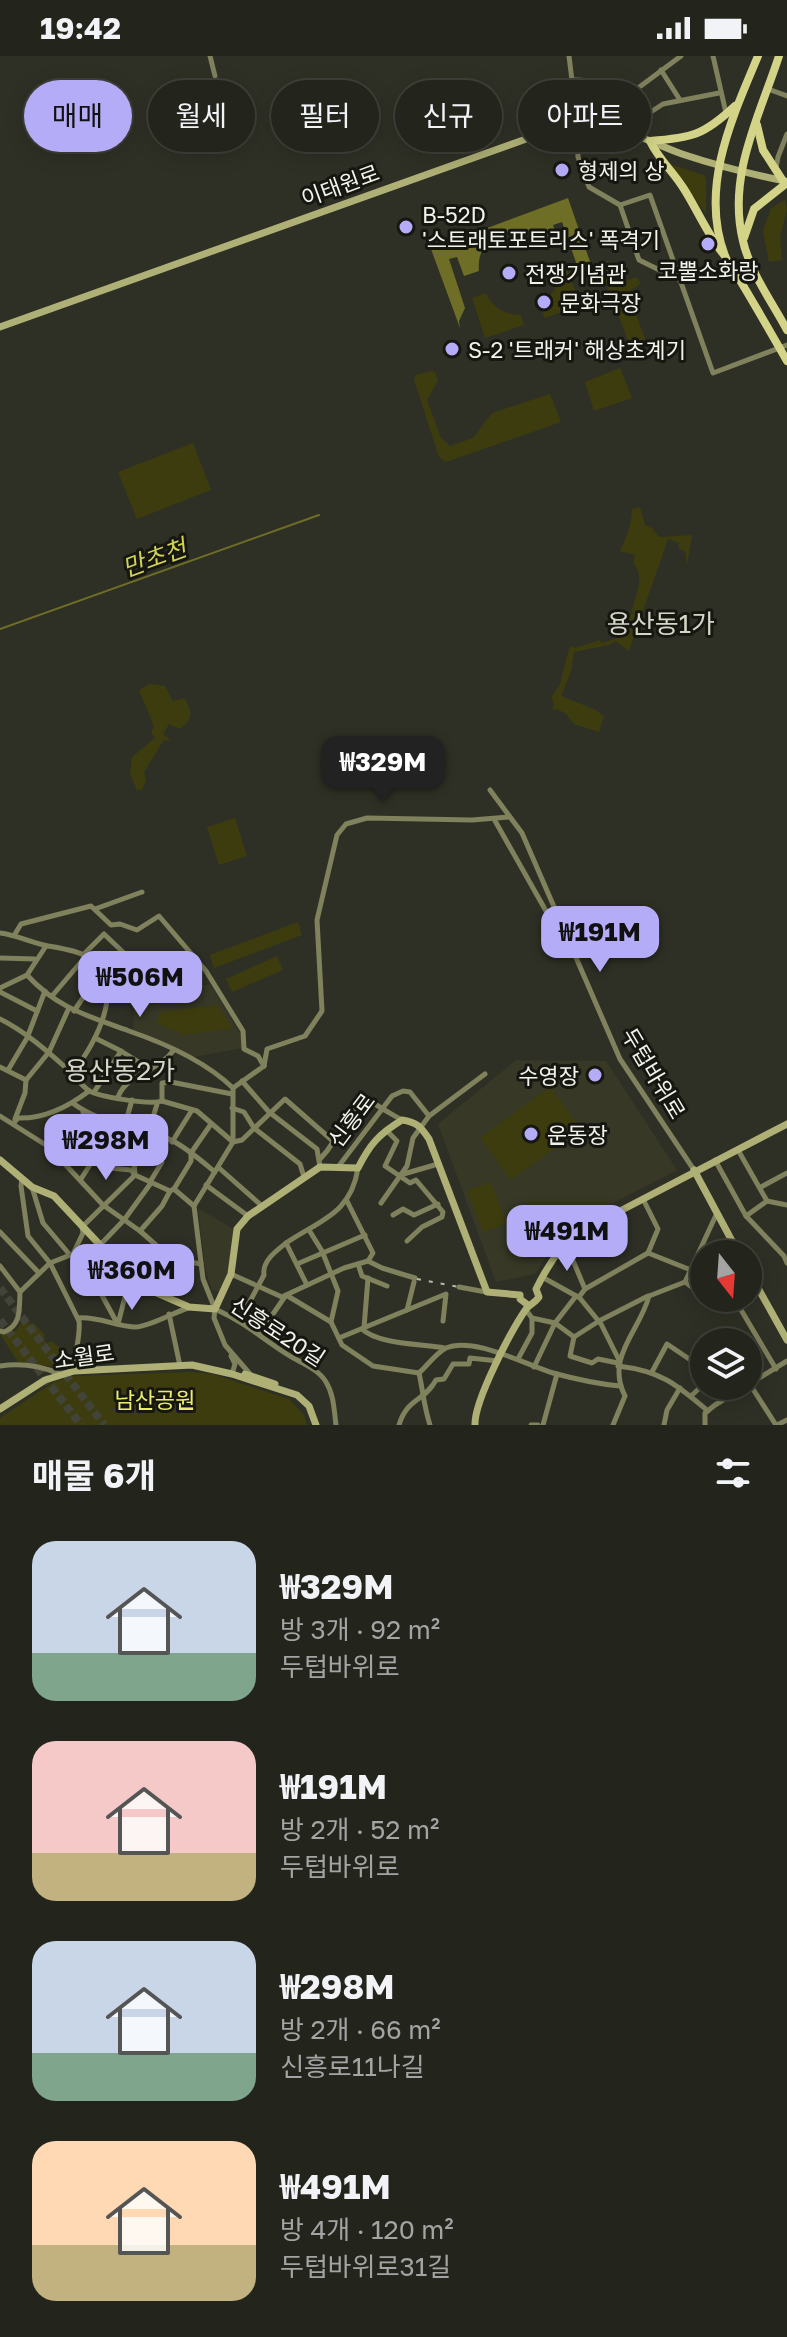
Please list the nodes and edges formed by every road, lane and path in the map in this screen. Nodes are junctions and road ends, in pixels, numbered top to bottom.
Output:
1 (210, 56) edge
2 (569, 56) edge
3 (681, 56) edge
4 (713, 56) edge
5 (758, 56) edge
6 (779, 56) edge
7 (661, 70) junction
8 (215, 76) dead end
9 (572, 80) joint
10 (586, 80) edge
11 (648, 80) edge
12 (768, 89) junction
13 (719, 93) junction
14 (787, 96) edge
15 (680, 100) junction
16 (738, 103) junction
17 (651, 112) edge
18 (726, 114) junction
19 (757, 123) junction
20 (787, 134) edge
21 (651, 140) edge
22 (518, 142) edge
23 (651, 142) edge
24 (651, 149) edge
25 (578, 152) edge
26 (718, 164) junction
27 (776, 168) junction
28 (740, 171) junction
29 (786, 182) edge
30 (620, 205) junction
31 (743, 243) junction
32 (725, 256) junction
33 (680, 280) junction
34 (0, 327) edge
35 (787, 330) edge
36 (783, 347) edge
37 (787, 361) edge
38 (490, 790) dead end
39 (509, 817) junction
40 (494, 819) junction
41 (142, 892) dead end
42 (95, 909) junction
43 (111, 925) junction
44 (563, 926) junction
45 (0, 933) edge
46 (15, 934) junction
47 (104, 934) junction
48 (46, 946) junction
49 (84, 956) junction
50 (127, 956) junction
51 (0, 958) edge
52 (35, 959) junction
53 (111, 969) junction
54 (142, 971) junction
55 (103, 973) junction
56 (27, 975) junction
57 (148, 976) dead end
58 (0, 990) edge
59 (45, 991) junction
60 (52, 996) junction
61 (71, 1010) junction
62 (37, 1011) junction
63 (0, 1019) edge
64 (102, 1021) junction
65 (27, 1038) junction
66 (95, 1038) junction
67 (121, 1051) junction
68 (173, 1051) junction
69 (49, 1052) junction
70 (264, 1066) junction
71 (0, 1067) edge
72 (150, 1069) junction
73 (8, 1070) junction
74 (72, 1074) junction
75 (485, 1074) dead end
76 (26, 1080) junction
77 (242, 1081) junction
78 (232, 1091) junction
79 (92, 1092) junction
80 (118, 1097) junction
81 (132, 1100) junction
82 (160, 1103) junction
83 (74, 1104) junction
84 (232, 1108) junction
85 (380, 1109) junction
86 (192, 1110) junction
87 (83, 1111) junction
88 (269, 1112) junction
89 (0, 1116) edge
90 (429, 1116) junction
91 (402, 1120) junction
92 (13, 1124) junction
93 (211, 1124) junction
94 (787, 1124) edge
95 (421, 1126) junction
96 (124, 1128) junction
97 (254, 1128) junction
98 (387, 1130) junction
99 (149, 1131) junction
100 (163, 1136) junction
101 (132, 1137) junction
102 (172, 1142) junction
103 (233, 1142) junction
104 (334, 1142) junction
105 (737, 1149) junction
106 (191, 1153) junction
107 (0, 1160) edge
108 (93, 1160) junction
109 (715, 1160) junction
110 (320, 1163) junction
111 (438, 1164) junction
112 (338, 1168) junction
113 (358, 1168) junction
114 (217, 1170) junction
115 (694, 1170) junction
116 (787, 1173) edge
117 (135, 1175) junction
118 (400, 1175) junction
119 (304, 1177) junction
120 (22, 1179) junction
121 (81, 1179) junction
122 (150, 1183) junction
123 (206, 1185) junction
124 (32, 1187) junction
125 (761, 1187) junction
126 (172, 1190) junction
127 (642, 1198) junction
128 (346, 1201) junction
129 (767, 1201) junction
130 (381, 1203) dead end
131 (103, 1205) junction
132 (453, 1205) junction
133 (787, 1205) edge
134 (194, 1206) junction
135 (262, 1206) junction
136 (440, 1207) junction
137 (717, 1212) junction
138 (393, 1215) dead end
139 (248, 1216) junction
140 (746, 1216) junction
141 (124, 1220) junction
142 (82, 1227) junction
143 (309, 1230) junction
144 (140, 1231) junction
145 (0, 1232) edge
146 (365, 1235) junction
147 (704, 1240) edge
148 (732, 1240) edge
149 (407, 1241) dead end
150 (286, 1243) junction
151 (566, 1243) junction
152 (100, 1245) junction
153 (161, 1249) junction
154 (322, 1251) junction
155 (648, 1253) junction
156 (785, 1254) edge
157 (71, 1255) junction
158 (176, 1260) junction
159 (368, 1261) junction
160 (50, 1263) junction
161 (787, 1263) edge
162 (201, 1264) junction
163 (297, 1264) junction
164 (358, 1264) junction
165 (0, 1266) edge
166 (690, 1270) edge
167 (690, 1272) edge
168 (39, 1273) junction
169 (231, 1274) junction
170 (330, 1275) junction
171 (542, 1277) junction
172 (368, 1278) junction
173 (129, 1281) junction
174 (685, 1282) junction
175 (258, 1284) junction
176 (307, 1285) junction
177 (387, 1286) dead end
178 (690, 1286) edge
179 (459, 1287) dead end
180 (585, 1289) junction
181 (527, 1290) junction
182 (20, 1292) junction
183 (154, 1292) junction
184 (487, 1292) junction
185 (286, 1295) junction
186 (762, 1295) edge
187 (578, 1296) junction
188 (649, 1296) junction
189 (189, 1307) junction
190 (527, 1307) junction
191 (215, 1309) junction
192 (407, 1310) junction
193 (742, 1312) edge
194 (169, 1314) junction
195 (256, 1314) dead end
196 (78, 1318) junction
197 (532, 1318) junction
198 (240, 1320) junction
199 (268, 1321) junction
200 (443, 1321) dead end
201 (599, 1321) junction
202 (331, 1322) junction
203 (555, 1323) junction
204 (118, 1324) junction
205 (363, 1328) junction
206 (0, 1331) edge
207 (260, 1333) junction
208 (574, 1337) junction
209 (339, 1338) junction
210 (296, 1339) dead end
211 (787, 1339) edge
212 (225, 1345) junction
213 (445, 1349) junction
214 (501, 1357) junction
215 (518, 1359) junction
216 (690, 1360) edge
217 (787, 1361) edge
218 (618, 1363) junction
219 (0, 1366) edge
220 (180, 1366) junction
221 (533, 1367) junction
222 (776, 1369) junction
223 (74, 1371) junction
224 (233, 1372) junction
225 (652, 1372) junction
226 (419, 1373) junction
227 (60, 1374) junction
228 (557, 1374) junction
229 (252, 1376) junction
230 (762, 1379) edge
231 (620, 1386) junction
232 (680, 1388) junction
233 (424, 1395) junction
234 (690, 1395) edge
235 (696, 1400) edge
236 (727, 1400) edge
237 (760, 1400) edge
238 (0, 1409) edge
239 (708, 1411) junction
240 (787, 1420) edge
241 (317, 1425) edge
242 (336, 1425) edge
243 (399, 1425) edge
244 (430, 1425) edge
245 (475, 1425) edge
246 (531, 1425) edge
247 (540, 1425) edge
248 (613, 1425) edge
249 (664, 1425) edge
250 (705, 1425) edge
251 (776, 1425) edge

1 - 8 street
2 - 9 street
3 - 7 street
4 - 13 street
5 - 16 main road
6 - 12 main road
7 - 11 street
7 - 15 street
9 - 10 street
12 - 14 street
12 - 19 main road
13 - 15 street
13 - 18 street
15 - 17 street
16 - 18 main road
16 - 26 main road
18 - 21 main road
19 - 27 main road
19 - 28 main road
20 - 27 street
22 - 34 main road, 이태원로
23 - 26 main road, 이태원로
24 - 32 main road
25 - 30 street
26 - 28 main road, 이태원로
26 - 32 main road
27 - 29 main road
28 - 29 main road, 이태원로
28 - 31 main road
29 - 31 main road
30 - 33 street
30 - 33 street
31 - 35 main road
32 - 36 main road
33 - 36 street
36 - 37 main road
38 - 39 street, 두텁바위로
39 - 40 street
39 - 44 street, 두텁바위로
40 - 44 street
40 - 70 street
41 - 42 street
42 - 43 street
42 - 46 street
43 - 47 street
43 - 70 street
44 - 115 street, 두텁바위로
45 - 46 street
46 - 48 street
47 - 49 street
47 - 50 street
48 - 49 street
48 - 52 street
49 - 55 street
49 - 60 street
50 - 53 street
50 - 54 street
51 - 52 street
52 - 56 street
53 - 54 street
53 - 55 street
54 - 57 street
55 - 61 street
55 - 64 street
56 - 58 street
56 - 59 street
58 - 62 street
59 - 60 street
59 - 62 street
60 - 61 street
61 - 64 street
61 - 69 street
62 - 65 street
63 - 65 street
64 - 66 street
64 - 68 street
65 - 69 street
65 - 73 street
66 - 67 street
66 - 74 street
67 - 72 street
67 - 79 street
68 - 72 street
68 - 78 street
69 - 74 street
69 - 76 street
70 - 77 street
71 - 73 street
72 - 80 street
73 - 76 street
74 - 79 street
75 - 90 street
76 - 92 street
77 - 78 street
77 - 88 street
78 - 82 street
78 - 84 street
79 - 80 street
79 - 83 street
80 - 81 street
81 - 82 street
81 - 96 street
82 - 86 street
82 - 99 street
83 - 87 street
83 - 92 street
84 - 97 street
84 - 103 street
85 - 90 street, 신흥로
85 - 91 street
85 - 104 street
85 - 112 street, 신흥로
86 - 93 street
86 - 102 street
87 - 96 street
87 - 108 street
88 - 97 street
88 - 104 street
88 - 110 street
89 - 92 street
90 - 95 street
91 - 95 main road, 신흥로
91 - 98 main road, 신흥로
92 - 121 street
93 - 103 street
93 - 106 street
94 - 105 main road
95 - 111 main road
95 - 118 street
96 - 101 street
97 - 103 street
97 - 119 street
98 - 113 main road, 신흥로
98 - 118 street, 신흥로
99 - 100 street
99 - 101 street
100 - 102 street
100 - 122 street
101 - 117 street
102 - 106 street
103 - 114 street
104 - 110 street
105 - 109 main road
105 - 125 street
106 - 114 street
106 - 126 street
107 - 120 main road
108 - 117 street
108 - 121 street
109 - 115 main road
109 - 140 street
110 - 112 main road, 신흥로
110 - 119 main road, 신흥로
111 - 118 street
111 - 132 main road
112 - 113 main road, 신흥로
113 - 128 street
114 - 123 street
114 - 135 street
115 - 127 main road
115 - 137 main road
116 - 125 street
117 - 122 street
117 - 131 street
118 - 130 street
118 - 136 street
119 - 135 main road, 신흥로
120 - 124 main road
120 - 160 street
121 - 131 street
122 - 126 street
122 - 141 street
123 - 134 street
123 - 139 street
124 - 142 main road
124 - 157 street
125 - 129 street
126 - 134 street
126 - 144 street
127 - 151 main road
127 - 155 street
128 - 143 street
128 - 146 street
129 - 133 street
129 - 140 street
131 - 141 street
131 - 142 street
132 - 136 street
132 - 184 main road
134 - 162 street
135 - 139 main road, 신흥로
136 - 138 street
136 - 149 street
137 - 147 street
137 - 148 main road
139 - 169 main road
140 - 156 street
141 - 144 street
141 - 152 street
142 - 152 main road
142 - 157 street
143 - 150 street
143 - 154 street
144 - 153 street
145 - 168 street
146 - 154 street
146 - 159 street
150 - 163 street
150 - 175 street
151 - 171 main road
151 - 180 street
152 - 173 main road
153 - 158 street
153 - 173 street
154 - 163 street
154 - 170 street
155 - 166 street
155 - 180 street
156 - 161 street
157 - 160 street
157 - 204 street
158 - 162 street
158 - 183 street
159 - 164 street
159 - 192 street
160 - 168 street
160 - 196 street
162 - 191 street
163 - 176 street
164 - 170 street
164 - 172 street
165 - 182 street
167 - 174 street
168 - 182 street
169 - 175 street
169 - 191 main road
170 - 176 street
170 - 202 street
171 - 181 main road
171 - 187 street
172 - 177 street
172 - 205 street
173 - 183 main road
173 - 204 street
174 - 178 street
174 - 188 street
175 - 185 street
175 - 198 street
176 - 185 street
179 - 184 street
180 - 187 street
181 - 184 main road
181 - 190 main road
181 - 190 main road
182 - 206 street
183 - 189 main road
185 - 199 street
185 - 202 street
186 - 211 main road
187 - 201 street
187 - 203 street
188 - 201 street
188 - 218 street
189 - 191 main road
189 - 194 street
190 - 197 street
190 - 214 main road
191 - 198 street, 신흥로20길
191 - 212 street
192 - 200 street
192 - 205 street
193 - 222 street
194 - 204 street
194 - 220 street
195 - 199 street
196 - 204 street
196 - 223 street
197 - 203 street
197 - 215 street
198 - 207 street, 신흥로20길
199 - 207 street
199 - 210 street
201 - 208 street
201 - 218 street
202 - 209 street
203 - 208 street
203 - 221 street
205 - 209 street
205 - 213 street
207 - 242 street, 신흥로20길
208 - 218 street
209 - 226 street
212 - 224 street
212 - 229 street
213 - 214 street
213 - 226 street
214 - 215 street
214 - 233 street
214 - 245 main road
215 - 221 street
216 - 225 street
217 - 222 street
218 - 225 street
218 - 231 street
219 - 227 street
220 - 223 main road, 소월로
220 - 224 main road, 소월로
221 - 228 street
222 - 230 street
223 - 227 main road, 소월로
224 - 229 main road, 소월로
224 - 241 main road, 소월로
225 - 232 street
226 - 233 street
227 - 238 main road, 소월로
228 - 231 street
228 - 247 street
229 - 241 main road, 소월로
231 - 248 street
232 - 234 street
232 - 249 street
233 - 243 street
233 - 244 street
235 - 239 street
236 - 239 street
237 - 251 street
239 - 250 street
240 - 251 street
246 - 247 street

